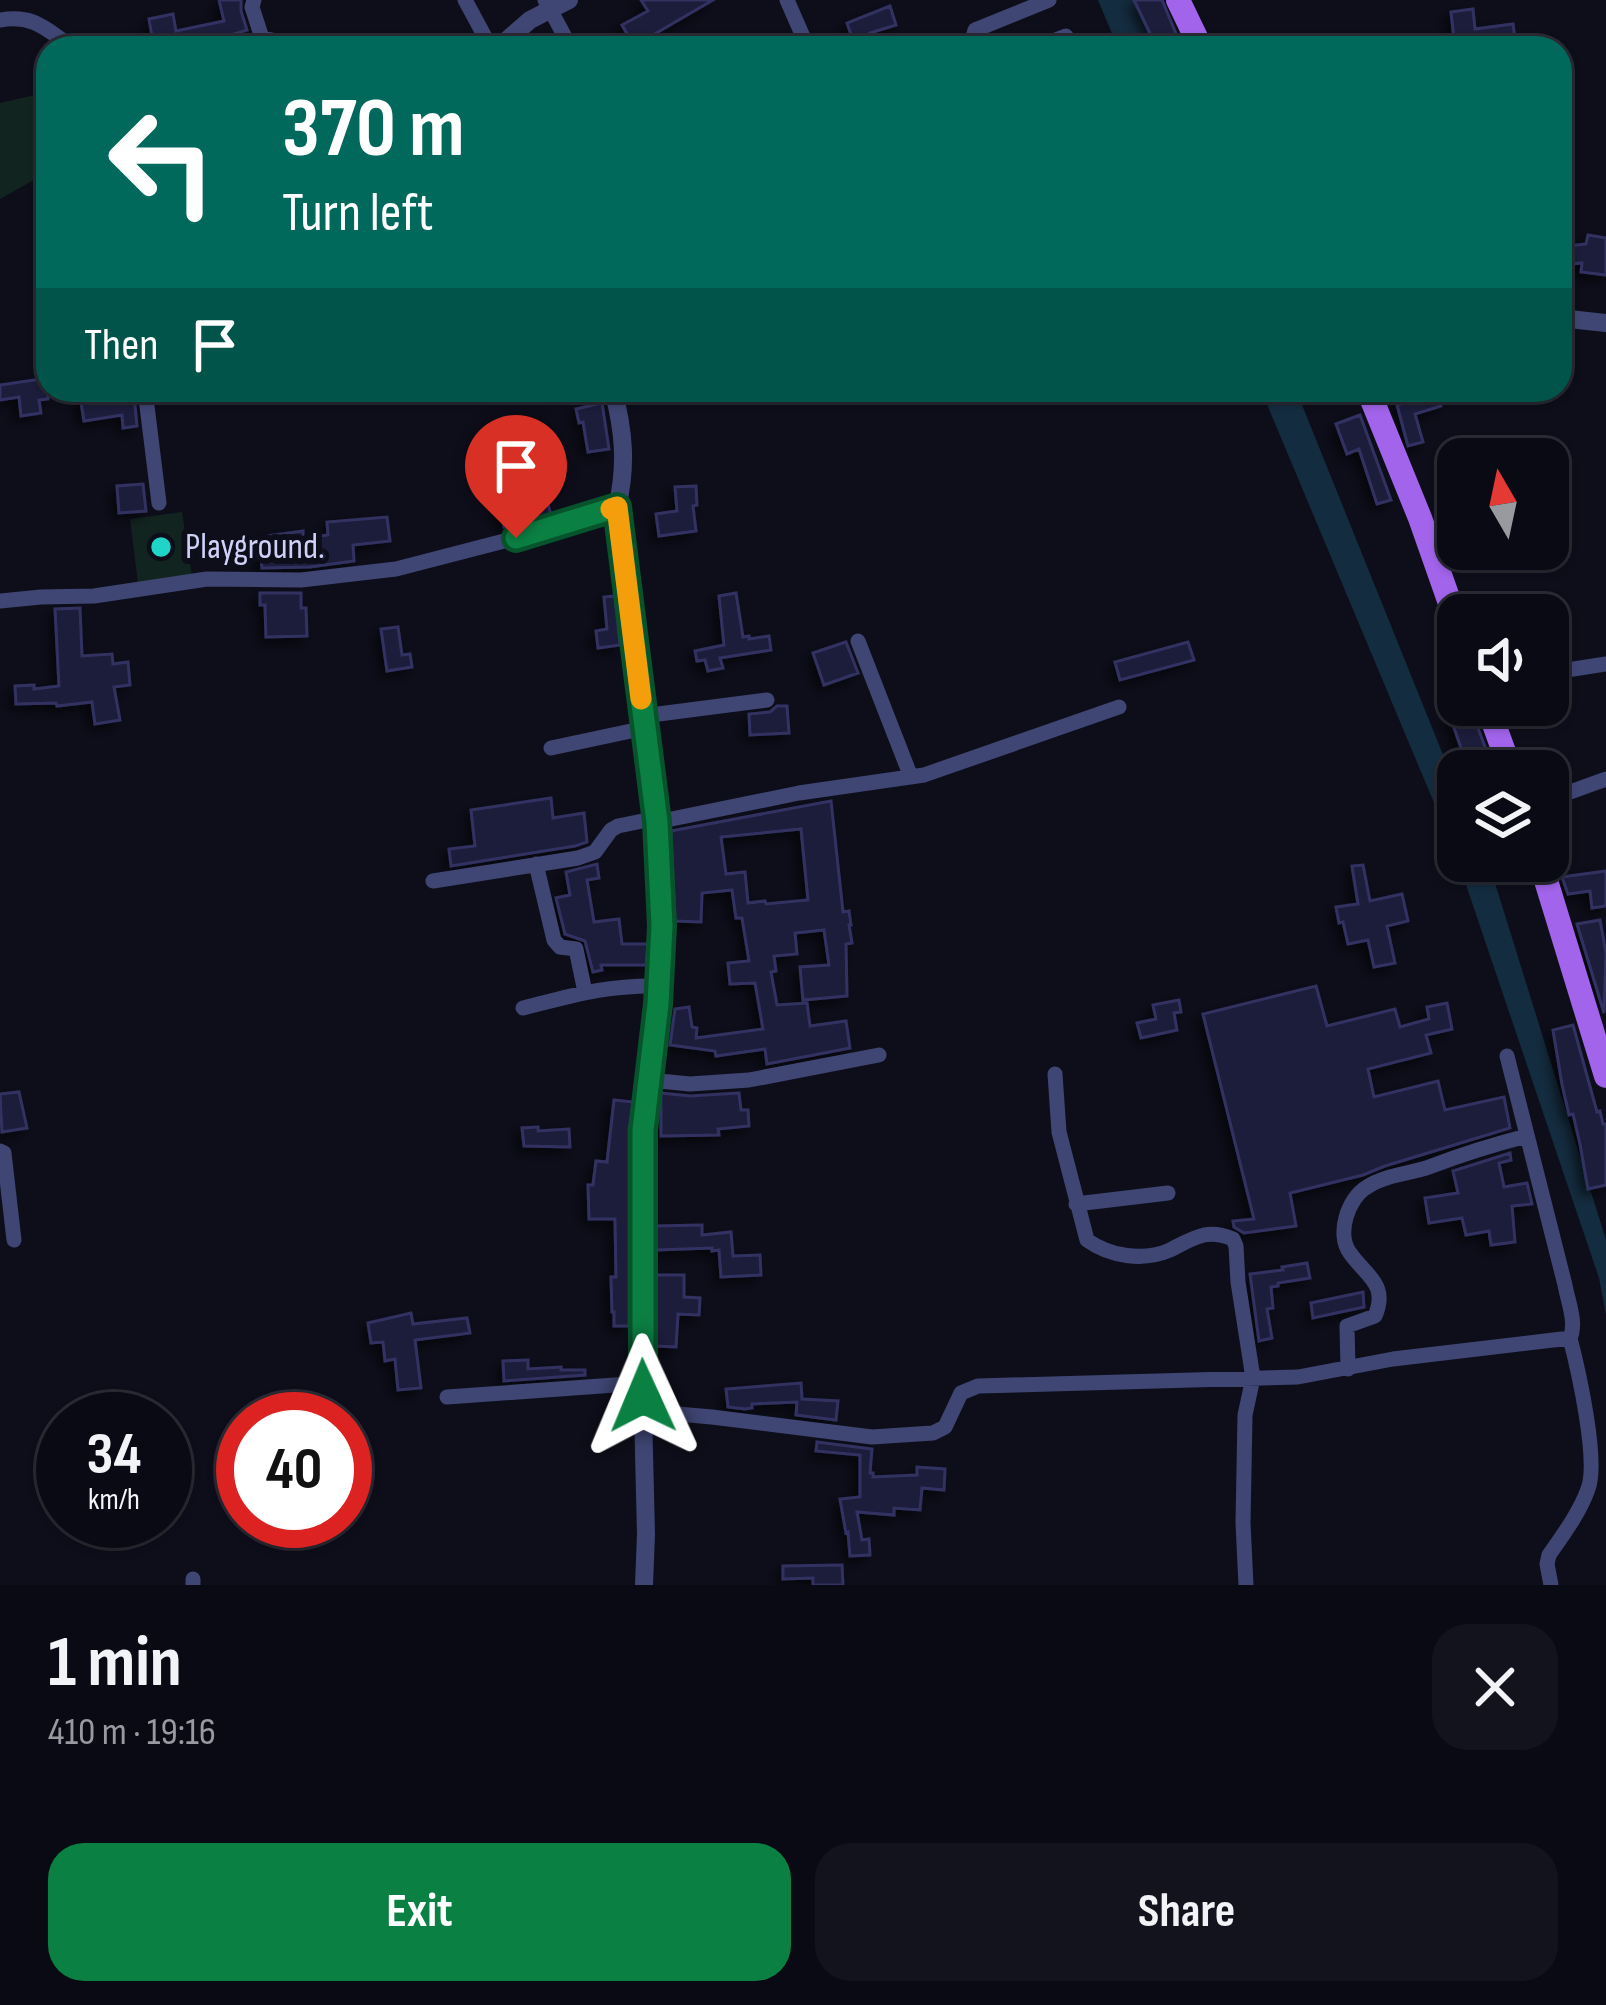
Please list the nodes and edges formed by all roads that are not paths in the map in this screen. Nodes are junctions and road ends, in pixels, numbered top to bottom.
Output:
1 (466, 0) edge
2 (569, 0) edge
3 (787, 0) edge
4 (1049, 0) edge
5 (1178, 0) edge
6 (253, 1) edge
7 (547, 4) edge
8 (0, 20) edge
9 (56, 36) edge
10 (262, 36) edge
11 (488, 36) edge
12 (510, 36) edge
13 (565, 36) edge
14 (803, 36) edge
15 (973, 36) edge
16 (1196, 36) edge
17 (1572, 319) edge
18 (1606, 322) edge
19 (147, 402) edge
20 (616, 402) edge
21 (1374, 402) edge
22 (160, 503) dead end
23 (617, 507) junction
24 (1447, 594) edge
25 (0, 601) edge
26 (858, 641) dead end
27 (1606, 664) edge
28 (1569, 670) edge
29 (767, 700) dead end
30 (1119, 707) dead end
31 (644, 722) junction
32 (551, 748) dead end
33 (911, 777) junction
34 (1606, 779) edge
35 (1569, 792) edge
36 (657, 820) junction
37 (536, 864) junction
38 (433, 881) dead end
39 (1548, 882) edge
40 (659, 986) junction
41 (585, 992) junction
42 (523, 1008) dead end
43 (1596, 1012) edge
44 (879, 1055) dead end
45 (1507, 1056) dead end
46 (1055, 1074) dead end
47 (1606, 1076) edge
48 (649, 1080) junction
49 (1526, 1136) junction
50 (0, 1151) edge
51 (1168, 1193) dead end
52 (1076, 1204) junction
53 (14, 1240) dead end
54 (1570, 1338) junction
55 (1348, 1369) junction
56 (1253, 1378) junction
57 (643, 1383) junction
58 (447, 1396) dead end
59 (643, 1411) junction
60 (644, 1585) edge
61 (1246, 1585) edge
62 (1551, 1585) edge

1 - 11 street
2 - 7 street
3 - 14 street
4 - 15 street
5 - 16 main road
6 - 10 street
7 - 12 street
7 - 13 street
8 - 9 street
17 - 18 street
19 - 22 street
20 - 23 street
21 - 24 main road
23 - 25 street
23 - 31 street
26 - 33 street
27 - 28 street
29 - 31 street
30 - 33 street
31 - 32 street
31 - 36 street
33 - 36 street
34 - 35 street
36 - 37 street
36 - 40 street
37 - 38 street
37 - 41 street
39 - 43 main road
40 - 41 street
40 - 48 street
41 - 42 street
43 - 47 main road
44 - 48 street
45 - 49 street
46 - 52 street
48 - 57 street
49 - 54 street
49 - 55 street
50 - 53 street
51 - 52 street
52 - 56 street
54 - 55 street
54 - 62 street
55 - 56 street
56 - 59 street
56 - 61 street
57 - 58 street
57 - 59 street
59 - 60 street

